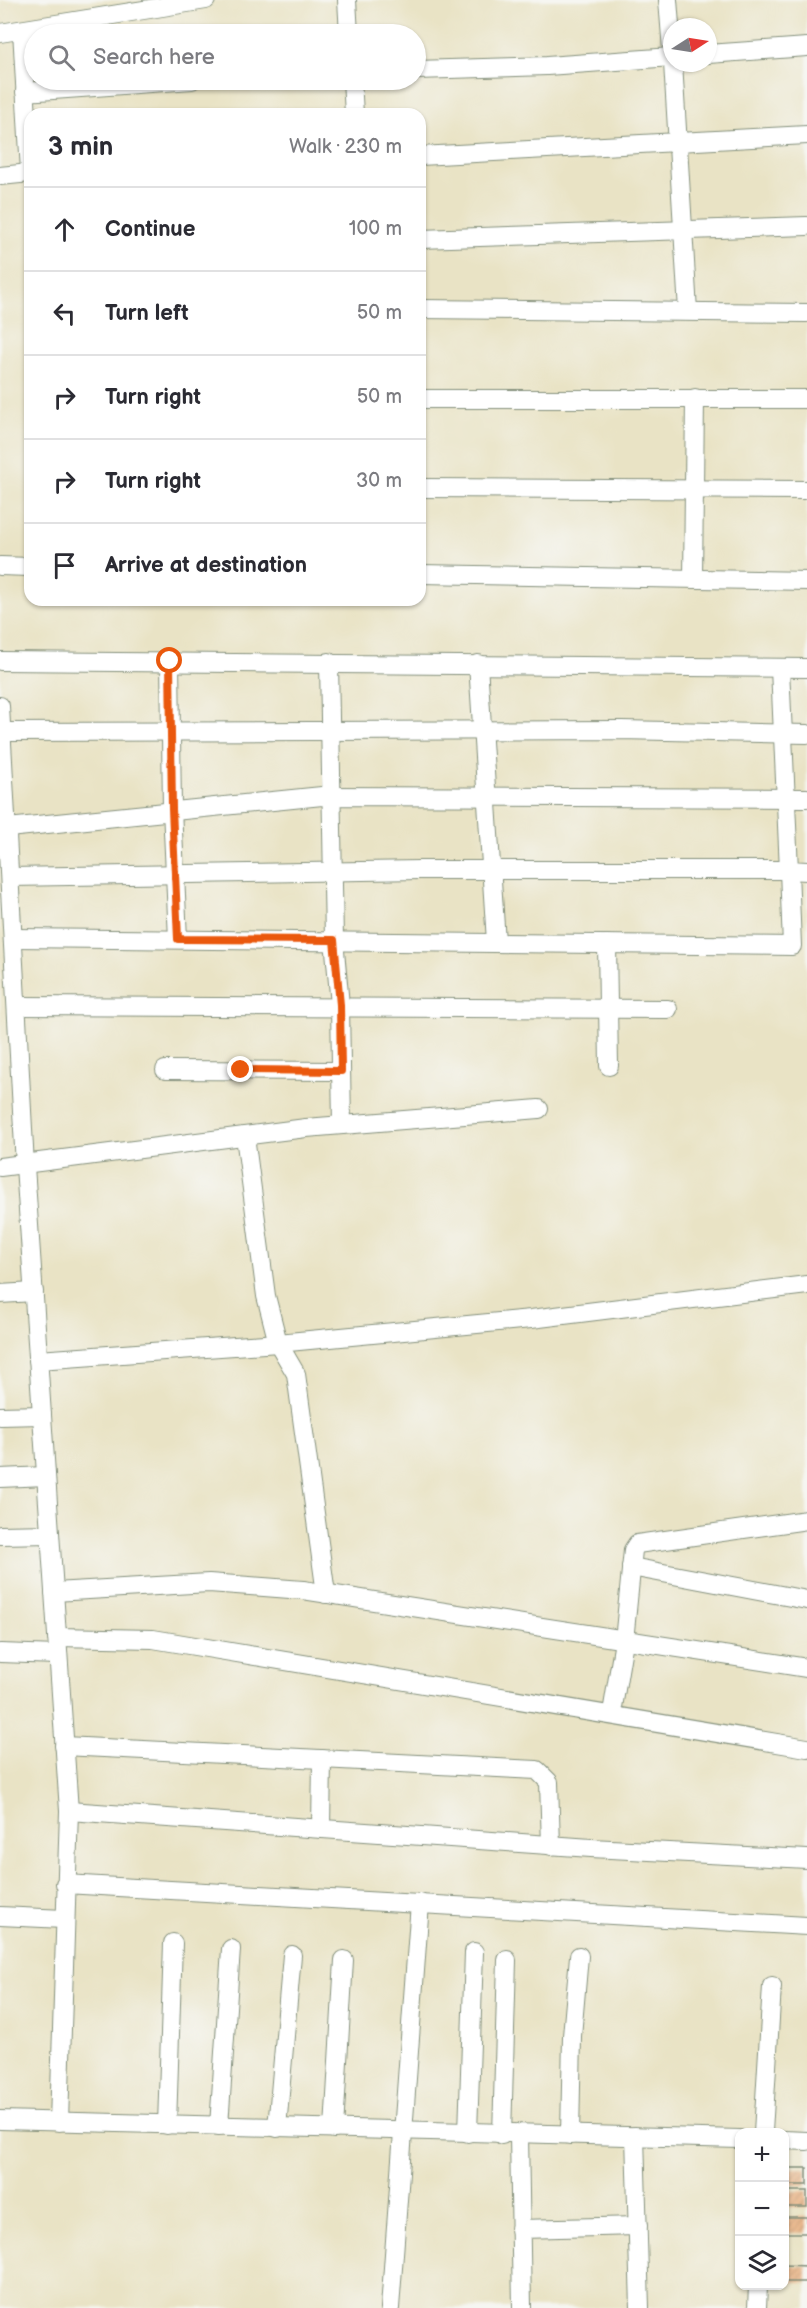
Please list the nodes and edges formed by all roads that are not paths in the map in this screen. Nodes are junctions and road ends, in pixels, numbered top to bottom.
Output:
1 (202, 0) edge
2 (346, 0) edge
3 (668, 0) edge
4 (669, 18) edge
5 (58, 24) edge
6 (348, 24) edge
7 (22, 30) joint
8 (0, 33) edge
9 (807, 47) edge
10 (717, 53) edge
11 (663, 58) edge
12 (426, 70) edge
13 (24, 71) edge
14 (674, 72) edge
15 (53, 90) edge
16 (353, 90) edge
17 (25, 92) joint
18 (26, 108) edge
19 (354, 108) edge
20 (807, 135) edge
21 (679, 142) junction
22 (426, 156) edge
23 (24, 174) edge
24 (0, 176) edge
25 (807, 226) edge
26 (685, 230) junction
27 (426, 239) edge
28 (426, 309) edge
29 (688, 311) junction
30 (807, 313) edge
31 (695, 398) junction
32 (426, 399) edge
33 (807, 399) edge
34 (426, 488) edge
35 (694, 489) junction
36 (807, 490) edge
37 (0, 567) edge
38 (24, 567) edge
39 (426, 574) edge
40 (693, 579) junction
41 (807, 581) edge
42 (0, 661) edge
43 (170, 661) junction
44 (329, 662) junction
45 (478, 664) junction
46 (780, 668) junction
47 (807, 668) edge
48 (0, 706) edge
49 (171, 731) junction
50 (332, 731) junction
51 (483, 731) junction
52 (2, 732) junction
53 (783, 734) junction
54 (807, 734) edge
55 (333, 796) junction
56 (487, 796) junction
57 (786, 798) junction
58 (807, 798) edge
59 (172, 809) junction
60 (5, 823) edge
61 (492, 870) junction
62 (798, 870) edge
63 (333, 871) junction
64 (176, 874) junction
65 (10, 877) junction
66 (13, 938) junction
67 (178, 939) junction
68 (334, 940) junction
69 (496, 942) junction
70 (607, 944) junction
71 (800, 945) edge
72 (340, 1005) junction
73 (16, 1006) junction
74 (608, 1008) junction
75 (668, 1009) dead end
76 (609, 1066) dead end
77 (165, 1070) dead end
78 (341, 1071) junction
79 (539, 1109) dead end
80 (342, 1125) junction
81 (245, 1136) junction
82 (26, 1166) junction
83 (0, 1167) edge
84 (807, 1285) edge
85 (34, 1292) junction
86 (0, 1294) edge
87 (278, 1343) junction
88 (38, 1360) junction
89 (42, 1415) junction
90 (0, 1416) edge
91 (46, 1476) junction
92 (0, 1478) edge
93 (807, 1520) edge
94 (50, 1534) junction
95 (0, 1535) edge
96 (631, 1567) junction
97 (54, 1592) junction
98 (326, 1594) junction
99 (807, 1600) edge
100 (624, 1641) junction
101 (57, 1646) junction
102 (0, 1653) edge
103 (807, 1668) edge
104 (612, 1713) junction
105 (64, 1746) junction
106 (807, 1748) edge
107 (322, 1759) junction
108 (69, 1811) junction
109 (321, 1829) junction
110 (551, 1846) junction
111 (807, 1859) edge
112 (65, 1884) junction
113 (420, 1903) junction
114 (0, 1916) edge
115 (64, 1919) junction
116 (807, 1926) edge
117 (173, 1943) dead end
118 (231, 1949) dead end
119 (474, 1952) dead end
120 (292, 1955) dead end
121 (579, 1956) dead end
122 (344, 1960) dead end
123 (507, 1960) dead end
124 (772, 1986) dead end
125 (0, 2120) edge
126 (58, 2122) junction
127 (167, 2125) junction
128 (219, 2126) junction
129 (276, 2128) junction
130 (763, 2128) edge
131 (334, 2129) junction
132 (404, 2131) junction
133 (468, 2133) junction
134 (510, 2135) junction
135 (570, 2135) junction
136 (635, 2136) junction
137 (735, 2139) edge
138 (789, 2140) edge
139 (807, 2141) edge
140 (638, 2226) junction
141 (520, 2229) junction
142 (758, 2290) edge
143 (390, 2308) edge
144 (522, 2308) edge
145 (640, 2308) edge
146 (758, 2308) edge

1 - 5 street
2 - 6 street
3 - 4 street
7 - 8 street
7 - 13 street
9 - 10 street
11 - 12 street
14 - 21 street
15 - 17 street
16 - 19 street
17 - 18 street
20 - 21 street
21 - 22 street
21 - 26 street
23 - 24 street
25 - 26 street
26 - 27 street
26 - 29 street
28 - 29 street
29 - 30 street
31 - 32 street
31 - 33 street
31 - 35 street
34 - 35 street
35 - 36 street
35 - 40 street
37 - 38 street
39 - 40 street
40 - 41 street
42 - 43 street
43 - 44 street
43 - 49 street
44 - 45 street
44 - 50 street
45 - 46 street
45 - 51 street
46 - 47 street
46 - 53 street
48 - 52 street
49 - 50 street
49 - 52 street
49 - 59 street
50 - 51 street
50 - 55 street
51 - 53 street
51 - 56 street
52 - 60 street
53 - 54 street
53 - 57 street
55 - 56 street
55 - 59 street
55 - 63 street
56 - 57 street
56 - 61 street
57 - 58 street
57 - 62 street
59 - 60 street
59 - 64 street
60 - 65 street
61 - 62 street
61 - 63 street
61 - 69 street
62 - 71 street
63 - 64 street
63 - 68 street
64 - 65 street
64 - 67 street
65 - 66 street
66 - 67 street
66 - 73 street
67 - 68 street
68 - 69 street
68 - 72 street
69 - 70 street
70 - 71 street
70 - 74 street
72 - 73 street
72 - 74 street
72 - 78 street
73 - 82 street
74 - 75 street
74 - 76 street
77 - 78 street
78 - 80 street
79 - 80 street
80 - 81 street
81 - 82 street
81 - 87 street
82 - 83 street
82 - 85 street
84 - 87 street
85 - 86 street
85 - 88 street
87 - 88 street
87 - 98 street
88 - 89 street
89 - 90 street
89 - 91 street
91 - 92 street
91 - 94 street
93 - 96 street
94 - 95 street
94 - 97 street
96 - 99 street
96 - 100 street
97 - 98 street
97 - 101 street
98 - 100 street
100 - 103 street
100 - 104 street
101 - 102 street
101 - 104 street
101 - 105 street
104 - 106 street
105 - 107 street
105 - 108 street
107 - 109 street
107 - 110 street
108 - 109 street
108 - 112 street
109 - 110 street
110 - 111 street
112 - 113 street
112 - 115 street
113 - 116 street
113 - 132 street
114 - 115 street
115 - 126 street
117 - 127 street
118 - 128 street
119 - 133 street
120 - 129 street
121 - 135 street
122 - 131 street
123 - 134 street
124 - 130 street
125 - 126 street
126 - 127 street
127 - 128 street
128 - 129 street
129 - 131 street
131 - 132 street
132 - 133 street
132 - 143 street
133 - 134 street
134 - 135 street
134 - 141 street
135 - 136 street
136 - 137 street
136 - 140 street
138 - 139 street
140 - 141 street
140 - 145 street
141 - 144 street
142 - 146 street

